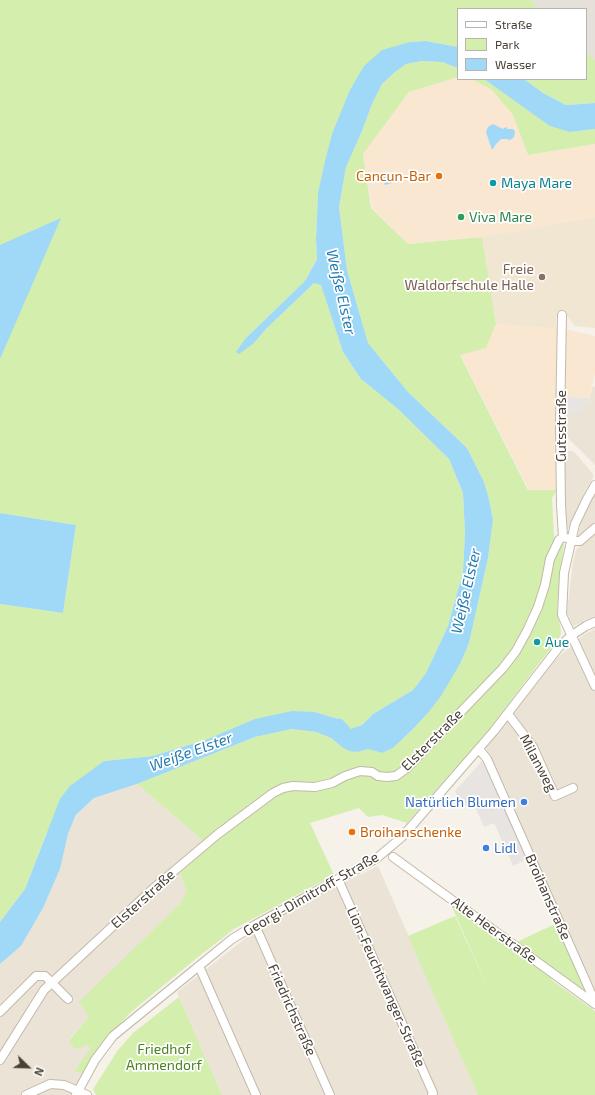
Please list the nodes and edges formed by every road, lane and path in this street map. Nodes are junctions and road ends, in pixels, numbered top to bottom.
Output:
1 (562, 315) dead end
2 (595, 485) edge
3 (595, 528) edge
4 (567, 538) junction
5 (595, 622) edge
6 (572, 636) junction
7 (595, 686) edge
8 (508, 714) junction
9 (479, 749) junction
10 (573, 788) dead end
11 (393, 858) dead end
12 (338, 879) junction
13 (255, 925) junction
14 (199, 966) junction
15 (52, 982) junction
16 (68, 999) dead end
17 (595, 1003) edge
18 (0, 1012) edge
19 (0, 1060) edge
20 (78, 1093) edge
21 (26, 1095) edge
22 (87, 1095) edge
23 (256, 1095) edge
24 (330, 1095) edge
25 (432, 1095) edge

1 - 4 street, Gutsstraße
2 - 4 street
3 - 4 street
4 - 6 street
4 - 15 street, Elsterstraße
5 - 6 street, Georgi-Dimitroff-Straße
6 - 7 street
6 - 8 street, Georgi-Dimitroff-Straße
8 - 9 street, Georgi-Dimitroff-Straße
8 - 10 street, Milanweg
9 - 12 street, Georgi-Dimitroff-Straße
9 - 17 street, Broihanstraße
11 - 17 street, Alte Heerstraße
12 - 13 street, Georgi-Dimitroff-Straße
12 - 25 street, Lion-Feuchtwanger-Straße
13 - 14 street, Georgi-Dimitroff-Straße
13 - 24 street, Friedrichstraße
14 - 20 street, Georgi-Dimitroff-Straße
14 - 23 street
15 - 16 street
15 - 18 street
15 - 19 street, Elsterstraße
20 - 21 street
20 - 22 street

